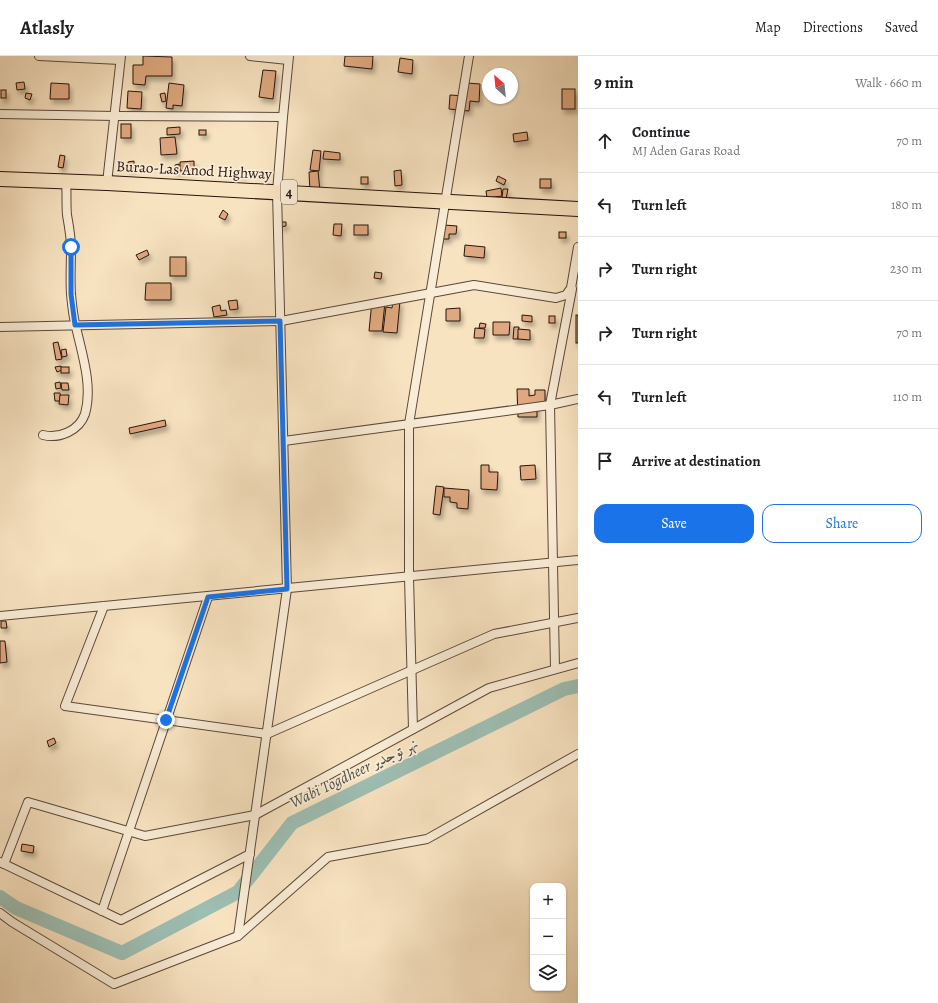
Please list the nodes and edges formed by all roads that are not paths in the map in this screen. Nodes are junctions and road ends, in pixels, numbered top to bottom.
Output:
1 (39, 56) edge
2 (250, 56) edge
3 (469, 56) edge
4 (121, 58) edge
5 (288, 58) edge
6 (0, 114) edge
7 (115, 116) junction
8 (283, 117) junction
9 (0, 178) edge
10 (66, 182) junction
11 (107, 183) junction
12 (277, 192) junction
13 (446, 201) junction
14 (578, 209) edge
15 (578, 247) edge
16 (573, 284) junction
17 (430, 293) junction
18 (280, 321) junction
19 (75, 325) junction
20 (0, 327) edge
21 (578, 399) edge
22 (550, 405) junction
23 (409, 424) junction
24 (43, 435) dead end
25 (284, 441) junction
26 (578, 560) edge
27 (554, 562) junction
28 (409, 577) junction
29 (287, 589) junction
30 (208, 597) junction
31 (104, 606) junction
32 (0, 616) edge
33 (578, 618) edge
34 (555, 623) junction
35 (578, 663) edge
36 (555, 669) junction
37 (411, 670) junction
38 (166, 720) junction
39 (413, 729) junction
40 (267, 734) junction
41 (578, 754) edge
42 (255, 815) junction
43 (128, 831) junction
44 (250, 854) junction
45 (2, 863) edge
46 (102, 911) junction
47 (0, 913) edge
48 (238, 936) junction

1 - 4 street
2 - 5 street
3 - 13 street
4 - 7 street
5 - 8 street
6 - 7 street
7 - 8 street
7 - 11 street
8 - 12 street
9 - 10 highway, Burao-Las Anod Highway / 4
10 - 11 highway, Burao-Las Anod Highway / 4
10 - 19 street
11 - 12 highway, Burao-Las Anod Highway / 4
12 - 13 highway, Burao-Las Anod Highway / 4
12 - 18 street
13 - 14 highway, Burao-Las Anod Highway / 4
13 - 17 street
15 - 16 street
16 - 17 street
16 - 22 street
17 - 18 street
17 - 23 street
18 - 19 street
18 - 25 street
19 - 20 street
19 - 24 street
21 - 22 street
22 - 23 street
22 - 27 street
23 - 25 street
23 - 28 street
25 - 29 street
26 - 27 street
27 - 28 street
27 - 34 street
28 - 29 street
28 - 37 street
29 - 30 street
29 - 40 street
30 - 31 street
30 - 38 street
31 - 32 street
31 - 38 street
33 - 34 street
34 - 36 street
34 - 37 street
35 - 36 street
36 - 39 street
37 - 39 street
37 - 40 street
38 - 40 street
38 - 43 street
39 - 42 street
40 - 42 street
41 - 48 street
42 - 43 street
42 - 44 street
43 - 45 street
43 - 46 street
44 - 46 street
44 - 48 street
45 - 46 street
47 - 48 street

